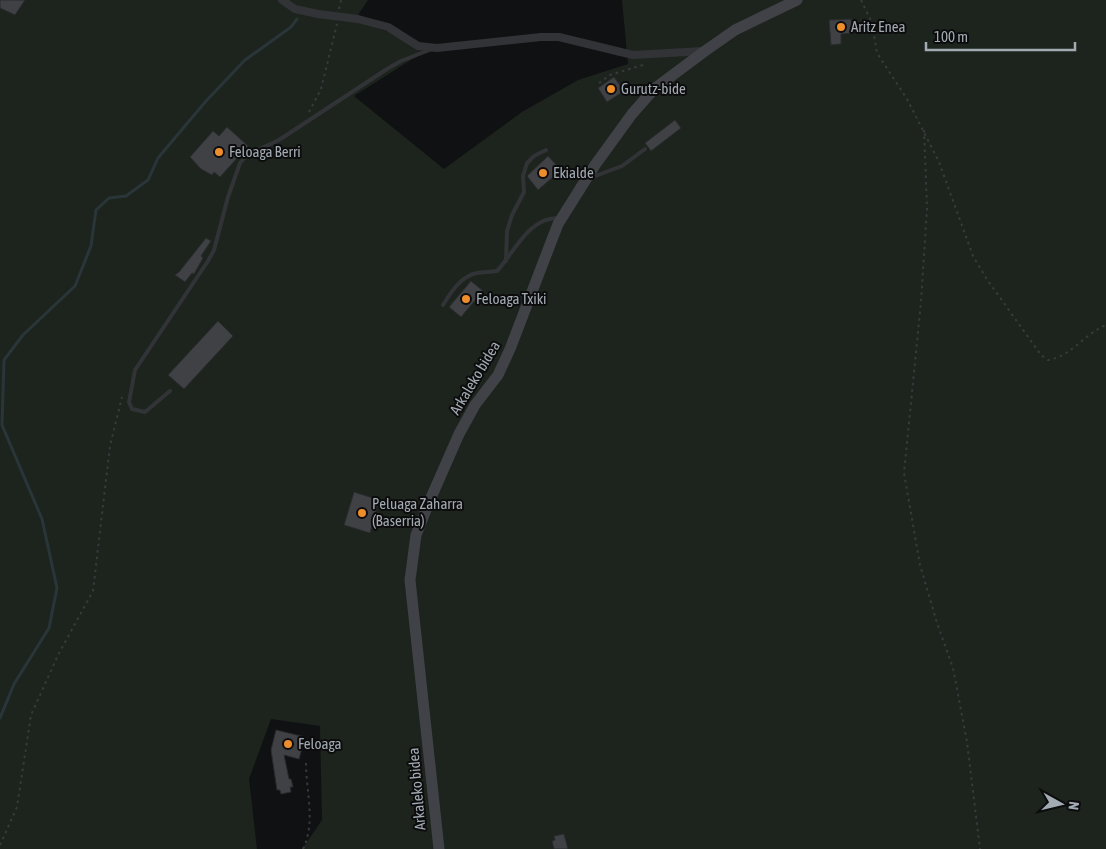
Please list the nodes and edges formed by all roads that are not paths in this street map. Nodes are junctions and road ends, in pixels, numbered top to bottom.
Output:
1 (282, 0) edge
2 (797, 0) edge
3 (437, 48) junction
4 (705, 51) junction
5 (645, 149) dead end
6 (546, 150) dead end
7 (585, 180) junction
8 (562, 218) junction
9 (506, 261) junction
10 (443, 305) dead end
11 (170, 391) dead end
12 (439, 849) edge

1 - 3 street
2 - 4 street, Arkaleko bidea
3 - 4 street
3 - 11 lane
4 - 7 street, Arkaleko bidea
5 - 7 lane
6 - 9 lane
7 - 8 street, Arkaleko bidea
8 - 9 lane
8 - 12 street, Arkaleko bidea
9 - 10 lane

